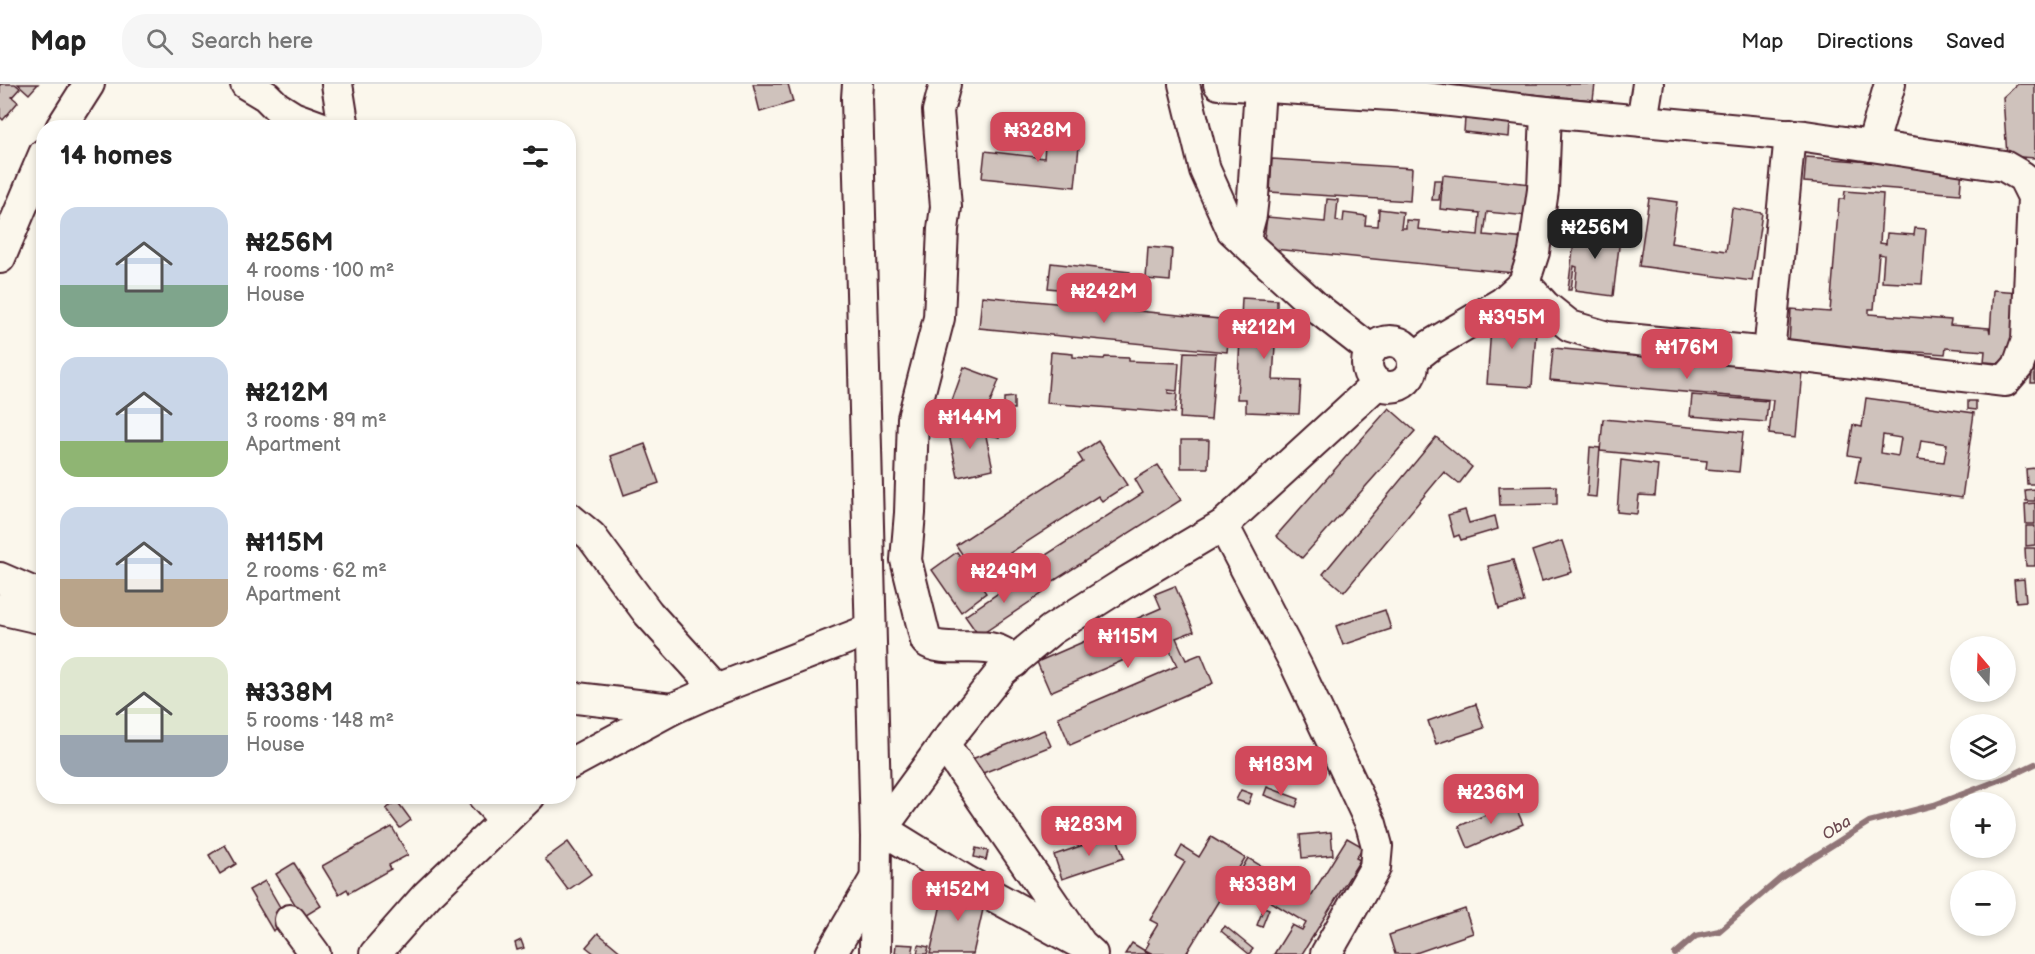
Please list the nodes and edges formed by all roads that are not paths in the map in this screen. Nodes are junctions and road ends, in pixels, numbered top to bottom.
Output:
1 (89, 84) edge
2 (223, 84) edge
3 (236, 84) edge
4 (246, 84) edge
5 (337, 84) edge
6 (858, 84) edge
7 (945, 84) edge
8 (1184, 84) edge
9 (1219, 84) edge
10 (1648, 84) edge
11 (1890, 84) edge
12 (1260, 87) junction
13 (1546, 112) junction
14 (66, 120) edge
15 (301, 120) edge
16 (343, 120) edge
17 (1642, 121) junction
18 (1790, 134) junction
19 (1872, 146) junction
20 (36, 173) edge
21 (1244, 241) junction
22 (0, 258) edge
23 (1524, 283) junction
24 (1371, 350) junction
25 (1769, 353) junction
26 (1413, 359) junction
27 (1377, 384) junction
28 (576, 524) edge
29 (1223, 525) junction
30 (0, 578) edge
31 (36, 594) edge
32 (0, 609) edge
33 (36, 617) edge
34 (869, 630) junction
35 (1014, 662) junction
36 (717, 689) junction
37 (576, 698) edge
38 (672, 709) junction
39 (576, 740) edge
40 (944, 744) junction
41 (602, 745) junction
42 (576, 760) edge
43 (490, 804) edge
44 (522, 804) edge
45 (505, 820) junction
46 (879, 833) junction
47 (876, 877) junction
48 (290, 920) dead end
49 (1087, 949) edge
50 (315, 954) edge
51 (375, 954) edge
52 (831, 954) edge
53 (875, 954) edge
54 (1326, 954) edge

1 - 14 street
2 - 3 street
4 - 15 street
5 - 16 street
6 - 34 street
7 - 35 street
8 - 21 street
9 - 12 street
10 - 17 street
11 - 19 street
12 - 13 street
12 - 21 street
13 - 17 street
13 - 23 street
17 - 18 street
18 - 19 street
18 - 25 street
19 - 25 street
20 - 22 street
21 - 24 street
23 - 25 street
23 - 26 street
24 - 26 street
24 - 27 street
26 - 27 street
27 - 29 street
28 - 36 street
29 - 35 street
29 - 54 street
30 - 31 street
32 - 33 street
34 - 36 street
34 - 46 street
35 - 40 street
36 - 38 street
37 - 38 street
38 - 41 street
39 - 41 street
40 - 46 street
40 - 49 street
41 - 42 street
43 - 45 street
44 - 45 street
45 - 51 street
46 - 47 street
46 - 49 street
47 - 52 street
47 - 53 street
48 - 50 street

